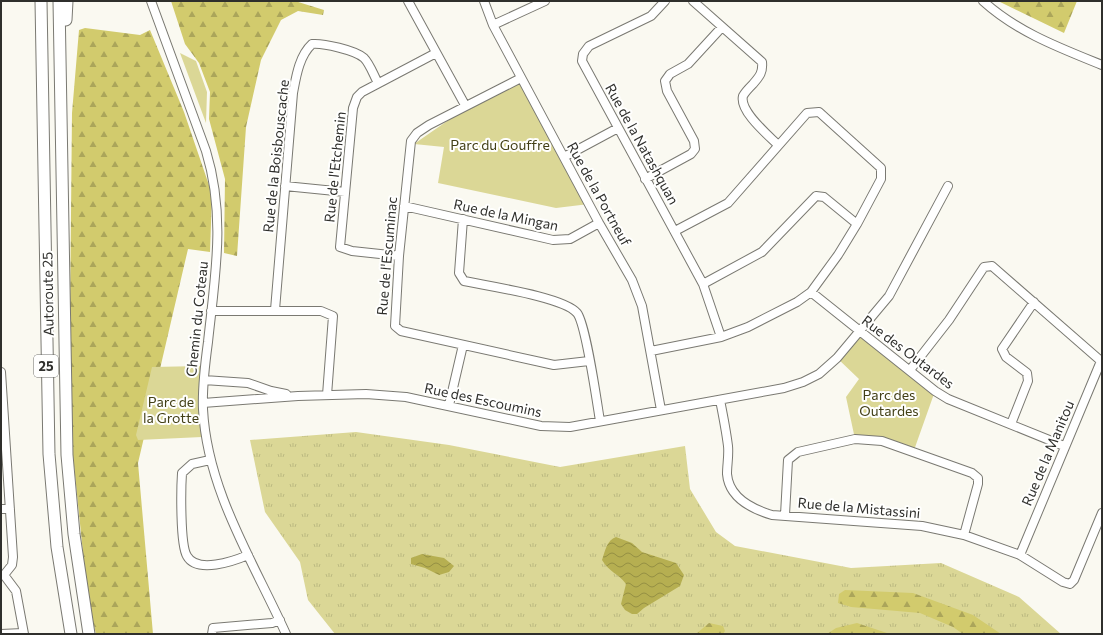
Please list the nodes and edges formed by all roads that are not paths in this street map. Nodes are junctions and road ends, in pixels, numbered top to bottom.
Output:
1 (59, 1) edge
2 (67, 1) edge
3 (151, 1) edge
4 (408, 1) edge
5 (484, 1) edge
6 (545, 1) edge
7 (665, 1) edge
8 (693, 1) edge
9 (983, 1) edge
10 (41, 2) edge
11 (493, 26) junction
12 (722, 27) junction
13 (436, 53) junction
14 (1102, 65) edge
15 (521, 78) junction
16 (378, 83) junction
17 (60, 105) junction
18 (465, 105) junction
19 (618, 128) junction
20 (778, 145) junction
21 (564, 157) junction
22 (645, 179) junction
23 (285, 186) junction
24 (948, 186) dead end
25 (346, 192) junction
26 (404, 206) junction
27 (463, 219) junction
28 (599, 223) junction
29 (857, 224) junction
30 (675, 231) junction
31 (399, 256) junction
32 (703, 284) junction
33 (811, 292) junction
34 (1034, 302) junction
35 (211, 310) junction
36 (275, 310) junction
37 (858, 331) junction
38 (721, 336) junction
39 (463, 344) junction
40 (651, 351) junction
41 (589, 361) junction
42 (1102, 362) edge
43 (910, 370) junction
44 (1, 372) edge
45 (204, 380) junction
46 (327, 395) junction
47 (298, 396) junction
48 (720, 400) junction
49 (203, 403) junction
50 (449, 405) junction
51 (661, 410) junction
52 (600, 421) junction
53 (1011, 424) junction
54 (1064, 446) junction
55 (210, 460) junction
56 (5, 509) edge
57 (1102, 513) edge
58 (785, 515) junction
59 (964, 535) junction
60 (248, 555) junction
61 (1020, 556) junction
62 (2, 575) edge
63 (280, 620) junction
64 (1, 634) edge
65 (24, 634) edge
66 (71, 634) edge
67 (89, 634) edge
68 (212, 634) edge
69 (286, 634) edge

1 - 17 highway, Autoroute 25 / 25
2 - 17 highway
3 - 35 street, Chemin du Coteau
4 - 13 street
5 - 11 street, Rue de la Portneuf
6 - 11 street
7 - 19 street, Rue de la Natashquan
8 - 12 street
9 - 14 street
10 - 66 highway, Autoroute 25 / 25
11 - 15 street, Rue de la Portneuf
12 - 20 street
12 - 22 street
13 - 16 street, Rue de l'Etchemin
13 - 18 street
15 - 18 street, Rue de l'Escuminac
15 - 21 street, Rue de la Portneuf
16 - 23 street, Rue de la Boisbouscache
16 - 25 street, Rue de l'Etchemin
17 - 67 highway, Autoroute 25 / 25
18 - 26 street, Rue de l'Escuminac
19 - 21 street
19 - 22 street, Rue de la Natashquan
20 - 29 street
20 - 30 street
21 - 28 street, Rue de la Portneuf
22 - 30 street, Rue de la Natashquan
23 - 25 street
23 - 36 street, Rue de la Boisbouscache
24 - 37 street, Rue des Escoumins
25 - 31 street, Rue de l'Etchemin
26 - 27 street, Rue de la Mingan
26 - 31 street, Rue de l'Escuminac
27 - 28 street, Rue de la Mingan
27 - 41 street
28 - 40 street, Rue de la Portneuf
29 - 32 street
29 - 33 street
30 - 32 street, Rue de la Natashquan
31 - 39 street, Rue de l'Escuminac
32 - 38 street, Rue de la Natashquan
33 - 37 street, Rue des Outardes
33 - 38 street
34 - 42 street
34 - 43 street
34 - 53 street
35 - 36 street
35 - 45 street, Chemin du Coteau
36 - 46 street
37 - 43 street, Rue des Outardes
37 - 48 street, Rue des Escoumins
38 - 40 street
39 - 41 street, Rue de l'Escuminac
39 - 50 street
40 - 51 street, Rue de la Portneuf
41 - 52 street
42 - 54 street, Rue de la Manitou
43 - 53 street, Rue des Outardes
44 - 56 street
45 - 47 street, Rue des Escoumins
45 - 49 street, Chemin du Coteau
46 - 47 street, Rue des Escoumins
46 - 50 street, Rue des Escoumins
47 - 49 street, Rue des Escoumins
48 - 51 street, Rue des Escoumins
48 - 58 street, Rue de la Mistassini
49 - 55 street, Chemin du Coteau
50 - 52 street, Rue des Escoumins
51 - 52 street, Rue des Escoumins
53 - 54 street, Rue des Outardes
54 - 61 street, Rue de la Manitou
55 - 60 street, Chemin du Coteau
55 - 60 street
56 - 62 street
57 - 61 street, Rue de la Mistassini
58 - 59 street, Rue de la Mistassini
58 - 59 street
59 - 61 street, Rue de la Mistassini
60 - 63 street, Chemin du Coteau
62 - 65 street
63 - 68 street
63 - 69 street, Chemin du Coteau
64 - 65 street

